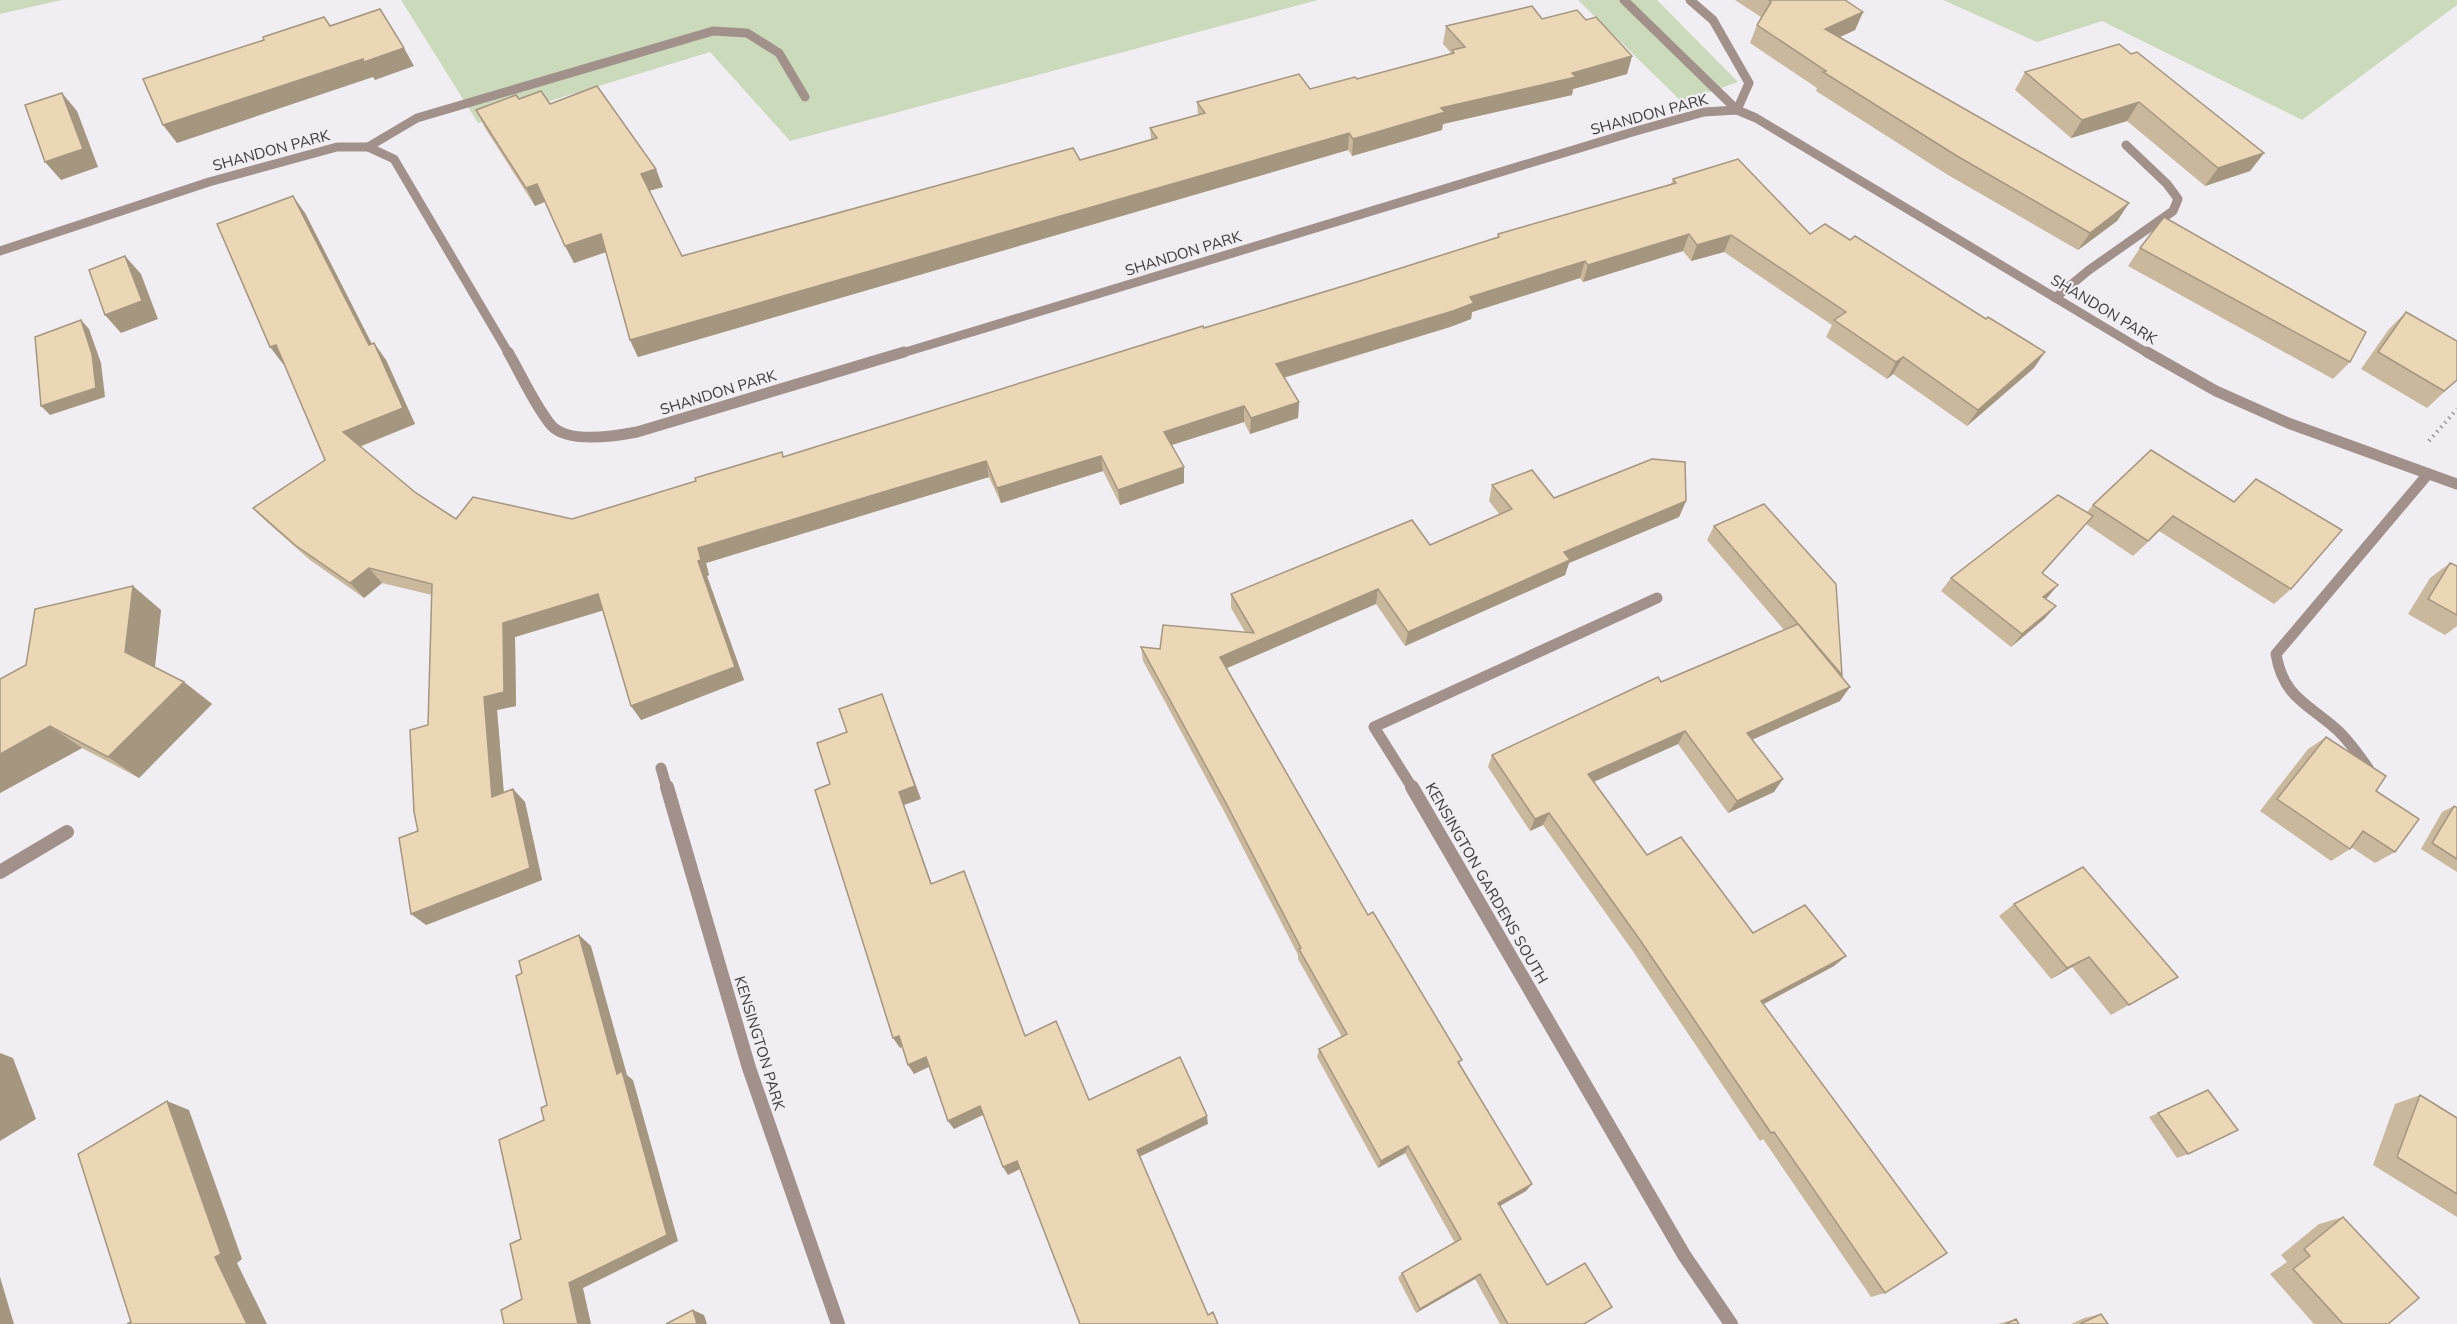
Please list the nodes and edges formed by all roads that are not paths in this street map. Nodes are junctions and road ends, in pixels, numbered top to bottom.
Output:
1 (1624, 0) edge
2 (1690, 0) edge
3 (805, 97) dead end
4 (1737, 110) junction
5 (2126, 145) dead end
6 (368, 147) junction
7 (0, 251) edge
8 (2055, 298) junction
9 (2428, 474) junction
10 (2457, 484) edge
11 (1657, 598) dead end
12 (661, 768) dead end
13 (2368, 768) edge
14 (67, 832) dead end
15 (0, 872) edge
16 (838, 1324) edge
17 (1731, 1324) edge

1 - 4 street
2 - 4 street
3 - 6 street
4 - 6 street, SHANDON PARK
4 - 8 street, SHANDON PARK
5 - 8 street
6 - 7 street, SHANDON PARK
8 - 9 street, SHANDON PARK
9 - 10 street, SHANDON PARK
9 - 13 street
11 - 17 street, KENSINGTON GARDENS SOUTH
12 - 16 street, KENSINGTON PARK
14 - 15 street

